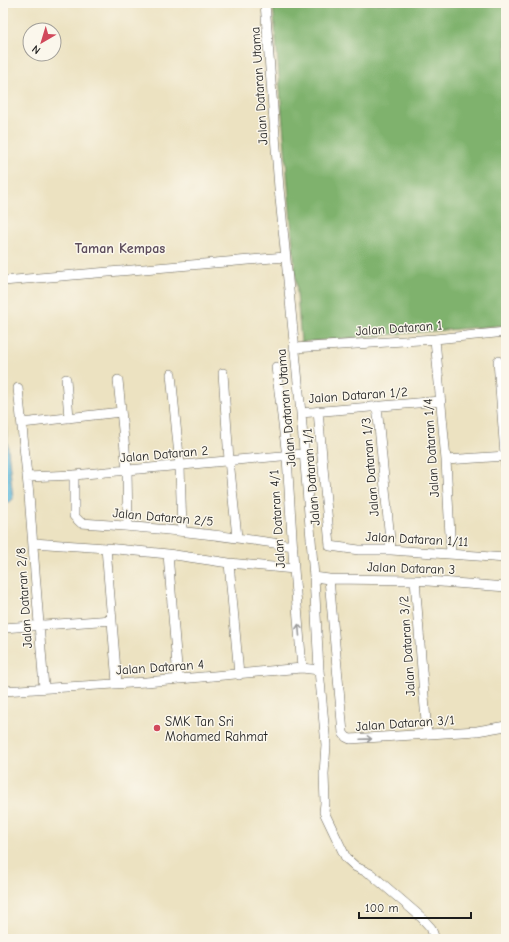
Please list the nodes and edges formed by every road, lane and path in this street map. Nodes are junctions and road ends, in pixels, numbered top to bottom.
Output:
1 (265, 3) edge
2 (285, 257) junction
3 (3, 281) edge
4 (506, 332) edge
5 (435, 339) junction
6 (294, 348) junction
7 (498, 360) dead end
8 (276, 367) dead end
9 (171, 374) dead end
10 (223, 374) dead end
11 (66, 379) dead end
12 (118, 380) dead end
13 (18, 388) dead end
14 (440, 402) junction
15 (377, 406) junction
16 (318, 410) junction
17 (121, 412) junction
18 (301, 412) junction
19 (69, 418) junction
20 (22, 423) junction
21 (303, 454) junction
22 (506, 456) edge
23 (286, 457) junction
24 (229, 460) junction
25 (446, 460) junction
26 (180, 466) junction
27 (506, 468) edge
28 (126, 470) junction
29 (74, 475) junction
30 (27, 477) junction
31 (128, 526) junction
32 (182, 531) junction
33 (237, 537) junction
34 (330, 542) joint
35 (33, 544) junction
36 (293, 546) junction
37 (106, 548) junction
38 (391, 550) junction
39 (168, 554) junction
40 (450, 554) junction
41 (506, 558) edge
42 (230, 563) junction
43 (294, 569) junction
44 (314, 577) junction
45 (329, 579) junction
46 (415, 580) junction
47 (506, 587) edge
48 (112, 620) junction
49 (39, 625) junction
50 (3, 628) edge
51 (302, 668) junction
52 (319, 670) junction
53 (239, 675) junction
54 (178, 679) junction
55 (117, 683) junction
56 (44, 688) junction
57 (3, 691) edge
58 (506, 726) edge
59 (427, 734) junction
60 (435, 939) edge

1 - 2 street, Jalan Dataran Utama
2 - 3 street
2 - 6 street, Jalan Dataran Utama
4 - 5 street, Jalan Dataran 1
5 - 6 street, Jalan Dataran 1
5 - 14 street, Jalan Dataran 1/4
6 - 18 street, Jalan Dataran Utama
7 - 22 street
8 - 23 street, Jalan Dataran 4/1
9 - 26 street
10 - 24 street
11 - 19 street
12 - 17 street
13 - 20 street, Jalan Dataran 2/8
14 - 15 street, Jalan Dataran 1/2
14 - 25 street, Jalan Dataran 1/4
15 - 16 street, Jalan Dataran 1/2
15 - 38 street, Jalan Dataran 1/3
16 - 18 street, Jalan Dataran 1/2
16 - 34 street, Jalan Dataran 1/1
17 - 19 street
17 - 28 street
18 - 21 street, Jalan Dataran Utama
19 - 20 street
20 - 30 street, Jalan Dataran 2/8
21 - 23 street, Jalan Dataran 2
21 - 44 street, Jalan Dataran Utama
22 - 25 street
22 - 27 street
23 - 24 street, Jalan Dataran 2
23 - 36 street, Jalan Dataran 4/1
24 - 26 street, Jalan Dataran 2
24 - 33 street
25 - 40 street, Jalan Dataran 1/4
26 - 28 street, Jalan Dataran 2
26 - 32 street
28 - 29 street, Jalan Dataran 2
28 - 31 street
29 - 30 street, Jalan Dataran 2
29 - 31 street, Jalan Dataran 2/5
30 - 35 street, Jalan Dataran 2/8
31 - 32 street, Jalan Dataran 2/5
32 - 33 street, Jalan Dataran 2/5
33 - 36 street, Jalan Dataran 2/5
34 - 38 street, Jalan Dataran 1/11
35 - 37 street
35 - 49 street, Jalan Dataran 2/8
36 - 43 street, Jalan Dataran 4/1
37 - 39 street
37 - 48 street
38 - 40 street, Jalan Dataran 1/11
39 - 42 street
39 - 54 street
40 - 41 street, Jalan Dataran 1/11
42 - 43 street
42 - 53 street
51 -> 43 street, Jalan Dataran 4/1
44 - 45 street, Jalan Dataran 3
44 - 52 street, Jalan Dataran Utama
45 - 46 street, Jalan Dataran 3
45 -> 59 street, Jalan Dataran 3/1
46 - 47 street, Jalan Dataran 3
46 - 59 street, Jalan Dataran 3/2
48 - 49 street
48 - 55 street
49 - 50 street
49 - 56 street, Jalan Dataran 2/8
51 - 52 street, Jalan Dataran 4
51 - 53 street, Jalan Dataran 4
52 - 60 street, Jalan Dataran Utama
53 - 54 street, Jalan Dataran 4
54 - 55 street, Jalan Dataran 4
55 - 56 street, Jalan Dataran 4
56 - 57 street, Jalan Dataran 4
58 - 59 street, Jalan Dataran 3/1

